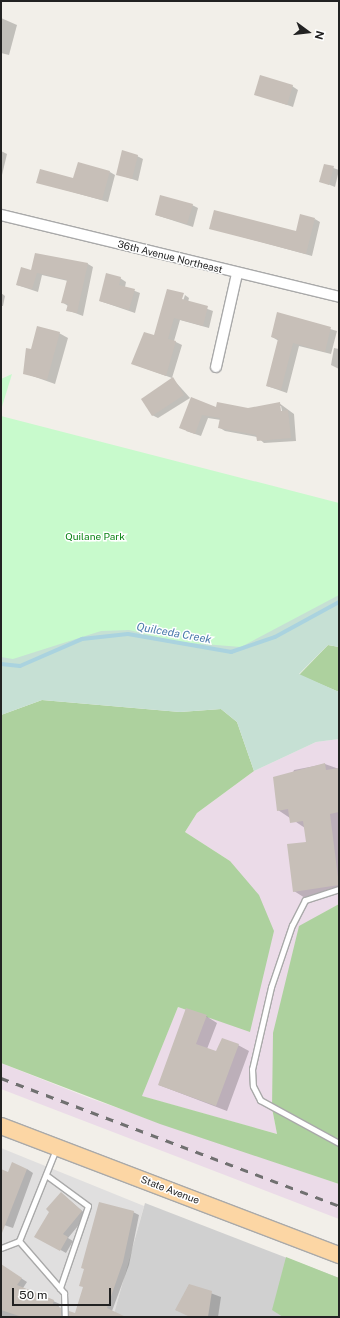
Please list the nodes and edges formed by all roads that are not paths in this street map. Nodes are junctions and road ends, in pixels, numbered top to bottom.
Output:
1 (1, 215) edge
2 (237, 274) junction
3 (339, 297) edge
4 (216, 367) dead end
5 (339, 889) edge
6 (1, 1126) edge
7 (339, 1144) edge
8 (57, 1147) junction
9 (46, 1176) junction
10 (19, 1241) junction
11 (1, 1248) edge
12 (339, 1255) edge
13 (60, 1288) junction
14 (65, 1317) edge

1 - 2 street, 36th Avenue Northeast
2 - 3 street, 36th Avenue Northeast
2 - 4 street
5 - 7 lane
6 - 8 main road, State Avenue
8 - 9 lane
8 - 12 main road, State Avenue
9 - 10 lane
9 - 13 lane
10 - 11 lane
10 - 13 lane
13 - 14 lane

